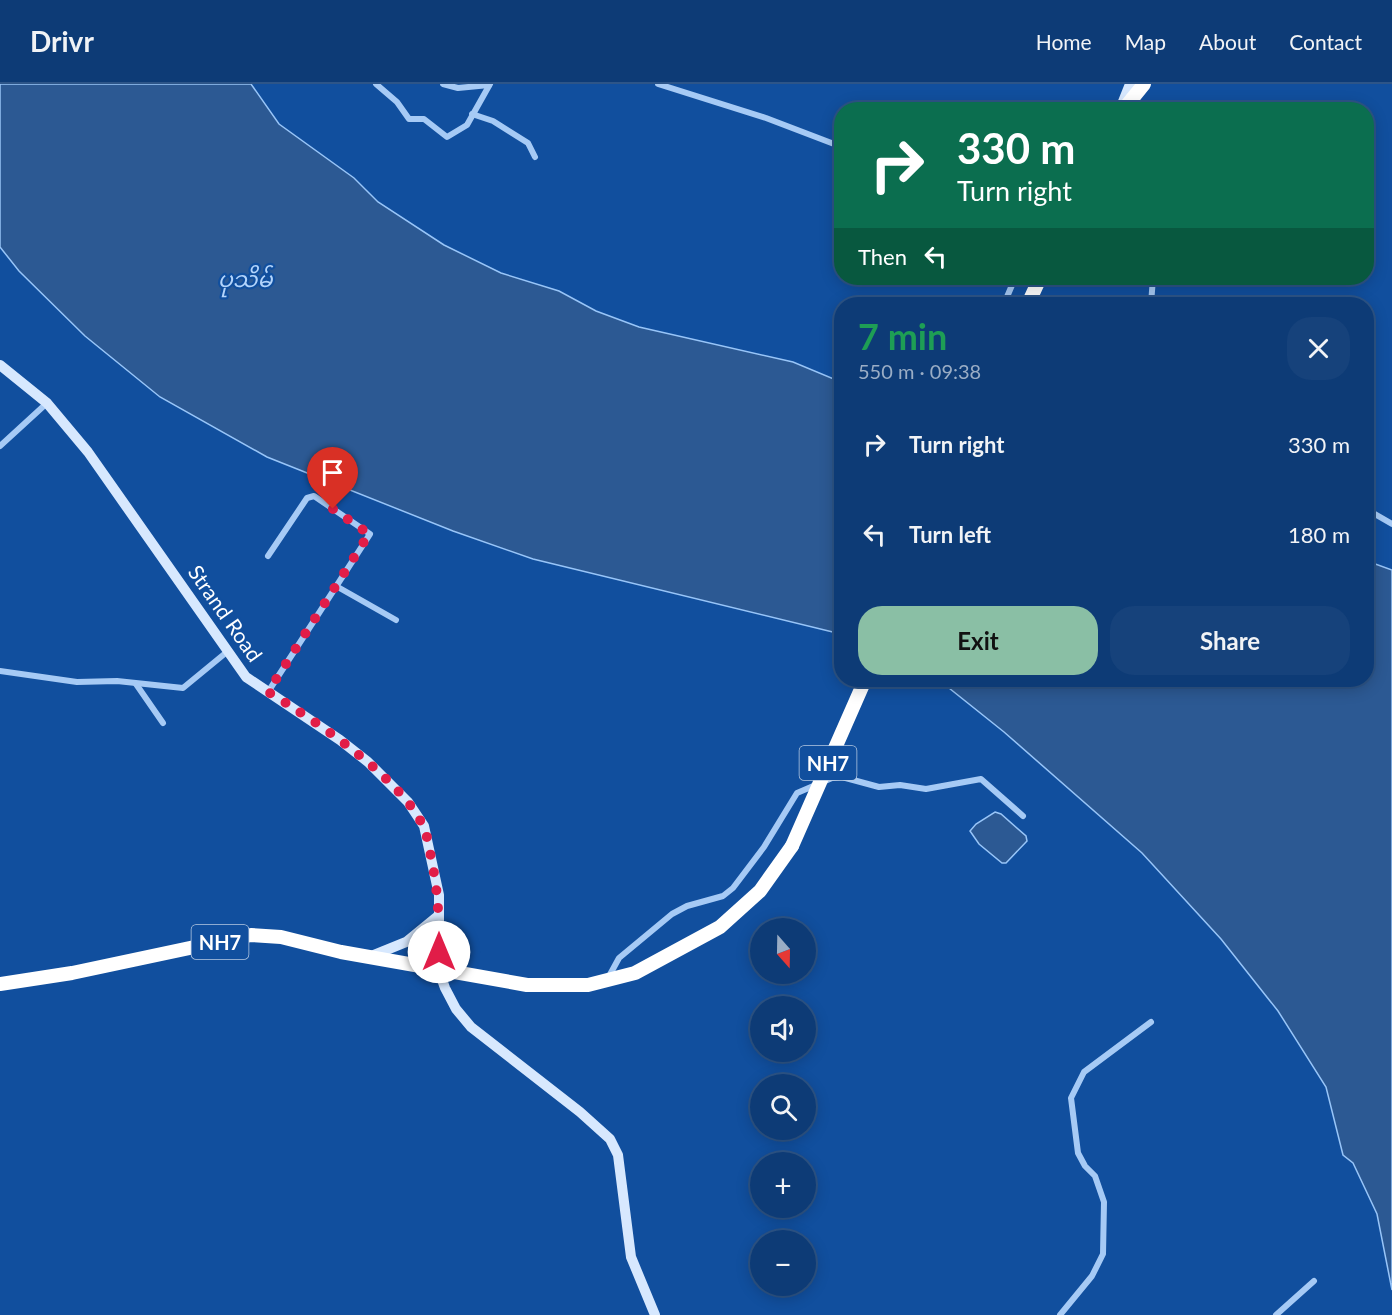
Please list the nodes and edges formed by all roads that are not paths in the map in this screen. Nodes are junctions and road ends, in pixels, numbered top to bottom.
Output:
1 (376, 84) edge
2 (443, 84) edge
3 (658, 84) edge
4 (1130, 84) edge
5 (1144, 84) edge
6 (489, 85) edge
7 (1124, 102) edge
8 (1128, 102) edge
9 (472, 114) junction
10 (834, 144) edge
11 (535, 157) dead end
12 (0, 365) edge
13 (47, 403) junction
14 (0, 446) edge
15 (1374, 514) edge
16 (1392, 524) edge
17 (268, 556) dead end
18 (336, 586) junction
19 (396, 620) dead end
20 (229, 651) junction
21 (0, 671) edge
22 (136, 684) junction
23 (862, 687) edge
24 (268, 692) junction
25 (163, 723) dead end
26 (1023, 816) dead end
27 (439, 915) junction
28 (369, 957) junction
29 (439, 971) junction
30 (607, 980) junction
31 (0, 984) edge
32 (1151, 1022) dead end
33 (1314, 1281) dead end
34 (655, 1315) edge
35 (1060, 1315) edge
36 (1276, 1315) edge

1 - 9 street
2 - 6 street
3 - 10 street
4 - 7 main road
5 - 8 highway
6 - 9 street
9 - 11 street
12 - 13 main road, Strand Road
13 - 14 street
13 - 20 main road, Strand Road
15 - 16 street
17 - 18 street
18 - 19 street
18 - 24 street
20 - 22 street
20 - 24 main road, Strand Road
21 - 22 street
22 - 25 street
23 - 30 highway, NH7, bridge
24 - 27 main road, Strand Road
26 - 30 street
27 - 28 main road
27 - 29 main road, Strand Road
28 - 29 highway, NH7
28 - 31 highway, NH7
29 - 30 highway, NH7
29 - 34 main road
32 - 35 street
33 - 36 street

